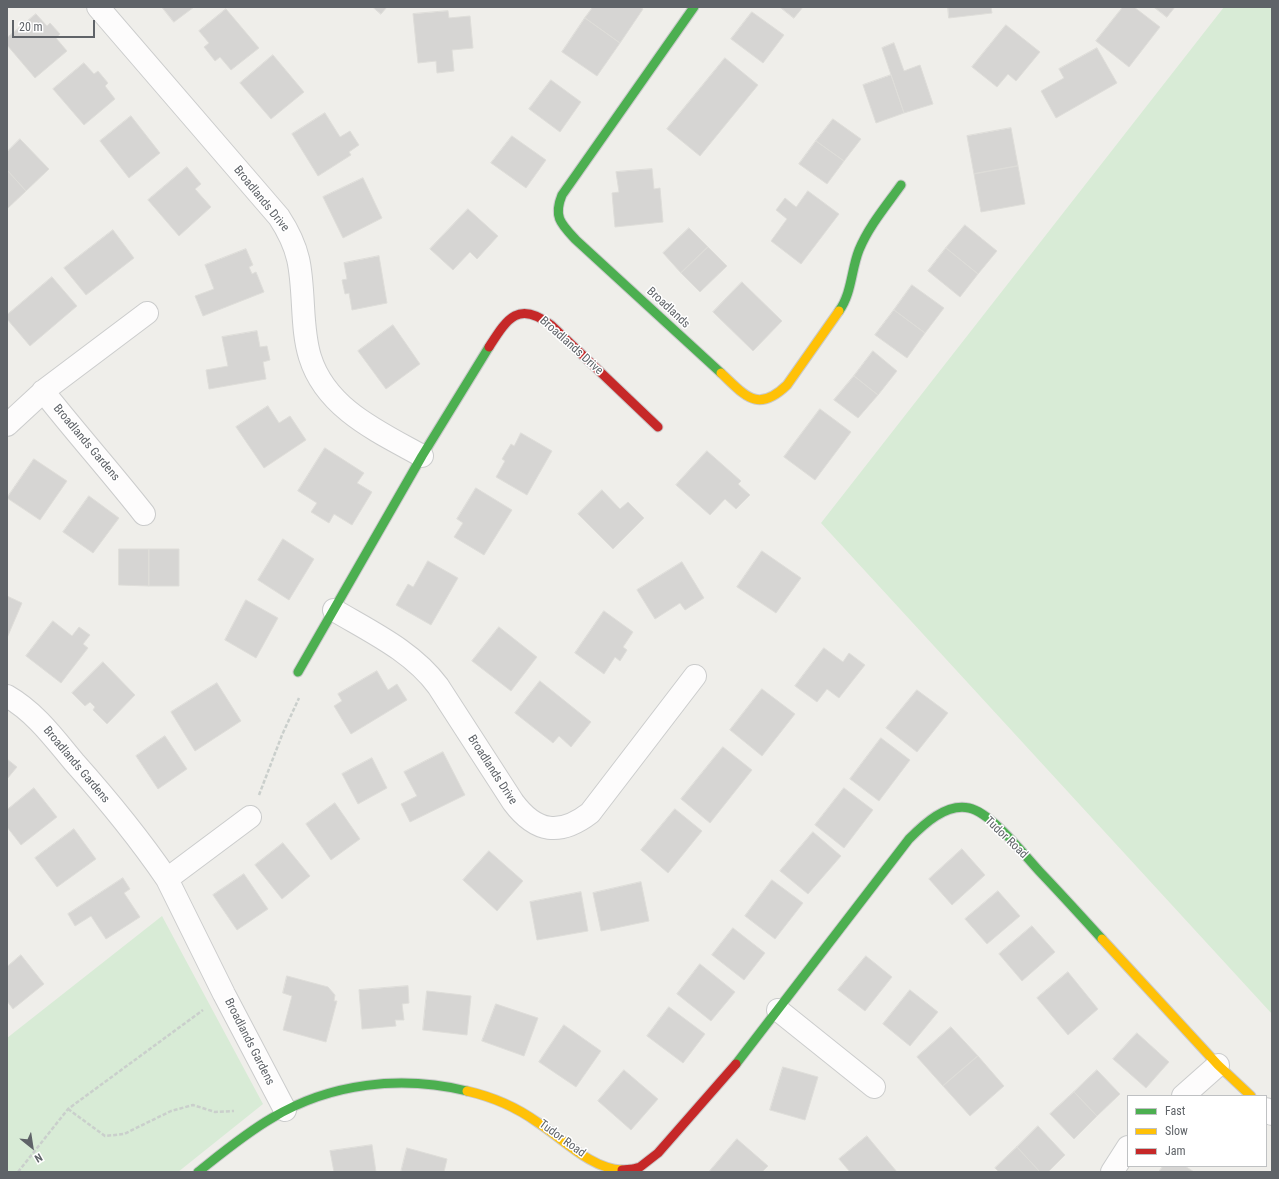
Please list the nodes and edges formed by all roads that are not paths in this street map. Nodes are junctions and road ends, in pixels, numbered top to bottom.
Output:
1 (98, 7) edge
2 (694, 7) edge
3 (901, 185) dead end
4 (147, 313) dead end
5 (43, 391) junction
6 (7, 425) edge
7 (658, 427) dead end
8 (422, 456) junction
9 (144, 514) dead end
10 (334, 610) junction
11 (298, 672) road end
12 (695, 676) dead end
13 (7, 696) edge
14 (250, 817) road end
15 (167, 879) junction
16 (778, 1010) junction
17 (1218, 1065) junction
18 (874, 1087) dead end
19 (1184, 1095) edge
20 (1250, 1095) edge
21 (284, 1110) junction
22 (1127, 1149) edge
23 (198, 1172) edge
24 (1112, 1172) edge

1 - 8 street, Broadlands Drive
2 - 3 street, Broadlands
4 - 5 street
5 - 6 street
5 - 9 street, Broadlands Gardens
7 - 8 street, Broadlands Drive
8 - 10 street, Broadlands Drive
10 - 11 street, Broadlands Drive
10 - 12 street, Broadlands Drive
13 - 15 street, Broadlands Gardens
14 - 15 street
15 - 21 street, Broadlands Gardens
16 - 17 street, Tudor Road
16 - 18 street
16 - 21 street, Tudor Road
17 - 19 street
17 - 20 street, Tudor Road
21 - 23 street
22 - 24 street

